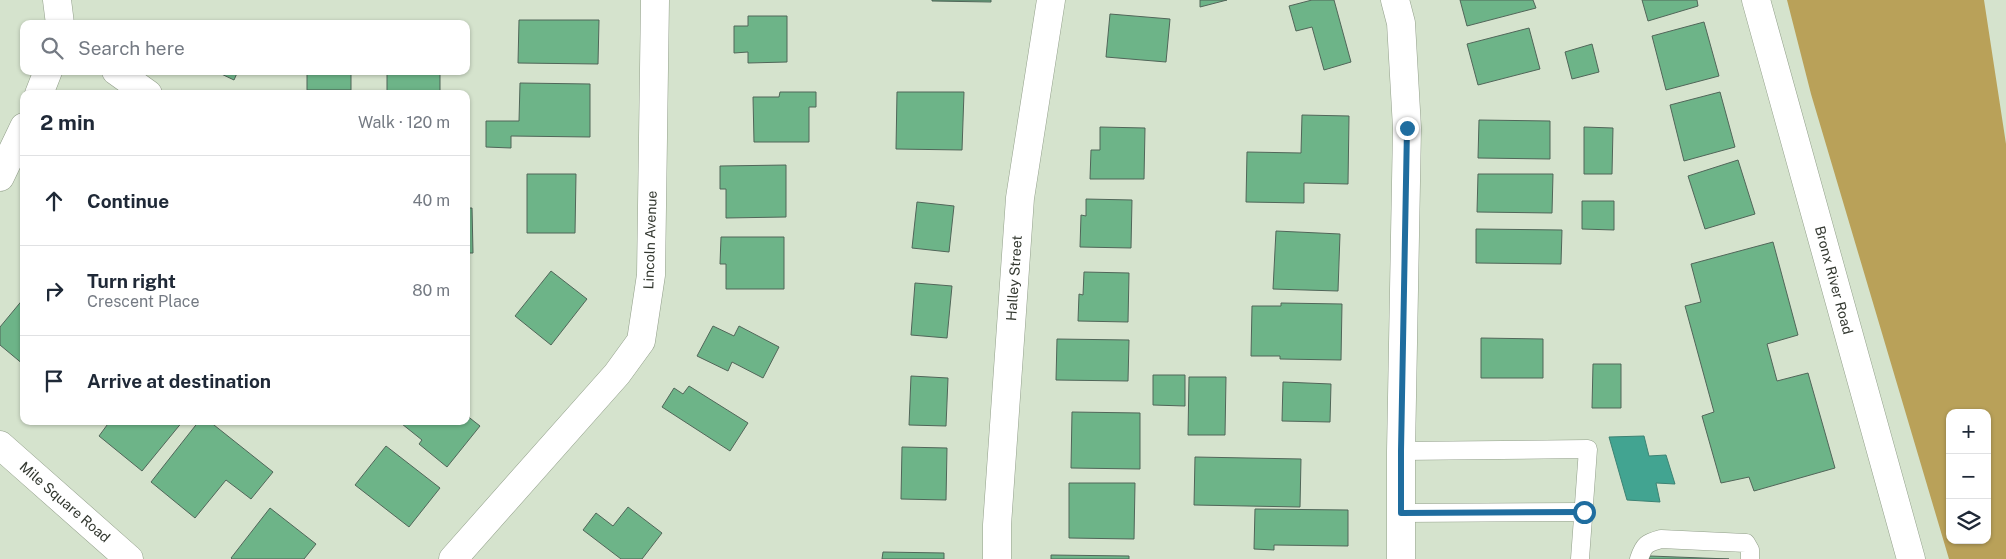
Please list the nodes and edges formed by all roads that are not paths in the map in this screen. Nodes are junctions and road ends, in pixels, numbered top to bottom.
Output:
1 (57, 0) edge
2 (655, 0) edge
3 (1051, 0) edge
4 (1395, 0) edge
5 (1756, 0) edge
6 (60, 20) edge
7 (46, 75) edge
8 (122, 75) edge
9 (41, 90) edge
10 (142, 90) edge
11 (20, 135) edge
12 (0, 177) edge
13 (0, 446) edge
14 (1401, 451) junction
15 (1584, 512) junction
16 (1401, 513) junction
17 (129, 559) edge
18 (453, 559) edge
19 (996, 559) edge
20 (1402, 559) edge
21 (1580, 559) edge
22 (1639, 559) edge
23 (1750, 559) edge
24 (1911, 559) edge

1 - 6 street
2 - 18 street, Lincoln Avenue
3 - 19 street, Halley Street
4 - 14 street
5 - 24 street, Bronx River Road
7 - 9 street
8 - 10 street
11 - 12 street
13 - 17 street, Mile Square Road
14 - 15 lane
14 - 16 street
15 - 16 lane
15 - 21 lane
16 - 20 street
22 - 23 lane

